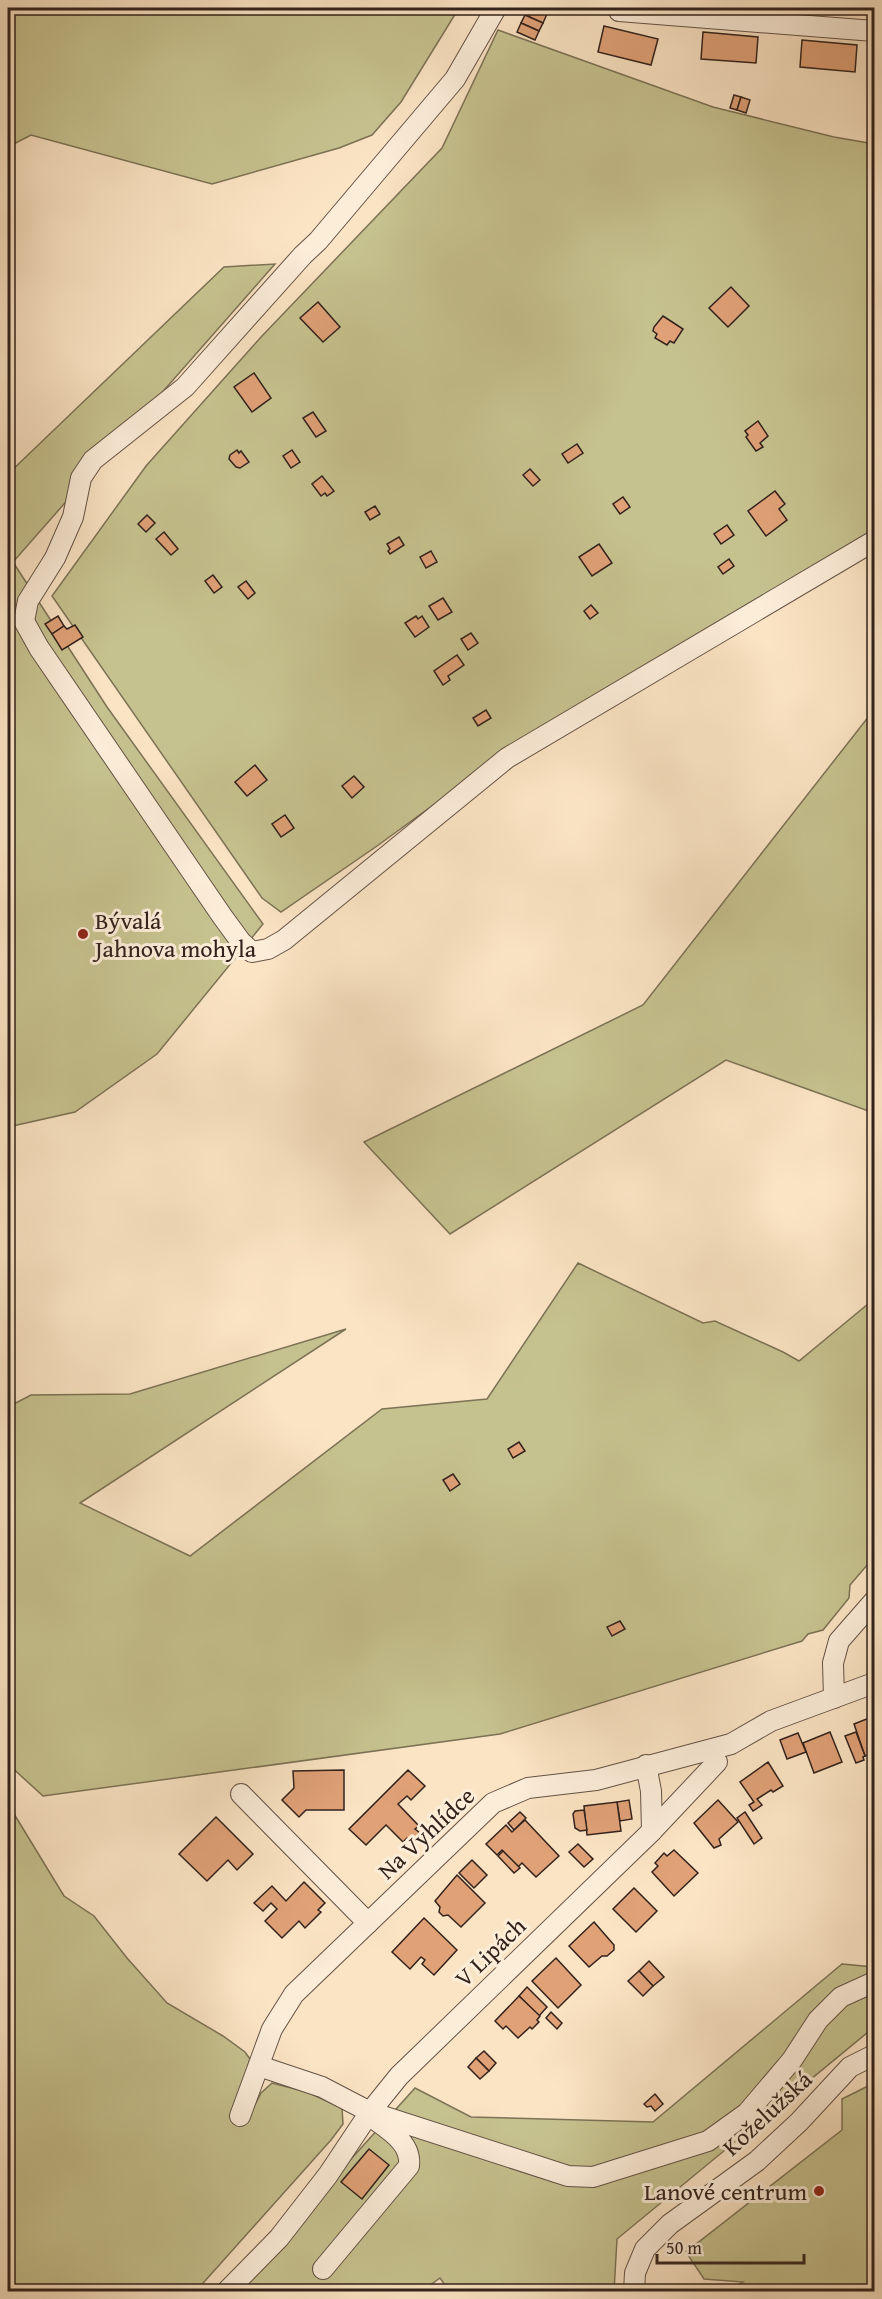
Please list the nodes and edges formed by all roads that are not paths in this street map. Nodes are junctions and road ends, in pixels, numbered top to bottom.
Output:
1 (496, 8) edge
2 (619, 11) dead end
3 (672, 12) edge
4 (874, 31) edge
5 (874, 541) edge
6 (871, 1604) edge
7 (873, 1682) edge
8 (834, 1698) junction
9 (717, 1762) dead end
10 (646, 1766) junction
11 (241, 1794) dead end
12 (652, 1831) junction
13 (368, 1923) junction
14 (874, 1982) edge
15 (874, 2055) edge
16 (259, 2066) junction
17 (369, 2113) junction
18 (240, 2116) dead end
19 (323, 2269) dead end
20 (226, 2292) edge
21 (634, 2292) edge

1 - 5 street
2 - 3 street
3 - 4 street
6 - 8 street
7 - 8 street, Na Vyhlídce
8 - 10 street, Na Vyhlídce
9 - 12 street, V Lipách
10 - 12 street
10 - 13 street, Na Vyhlídce
11 - 13 street
12 - 17 street, V Lipách
13 - 16 street, Na Vyhlídce
14 - 17 street
15 - 21 street, Koželužská
16 - 17 street
16 - 18 street, Na Vyhlídce
17 - 19 street
17 - 20 street, V Lipách

